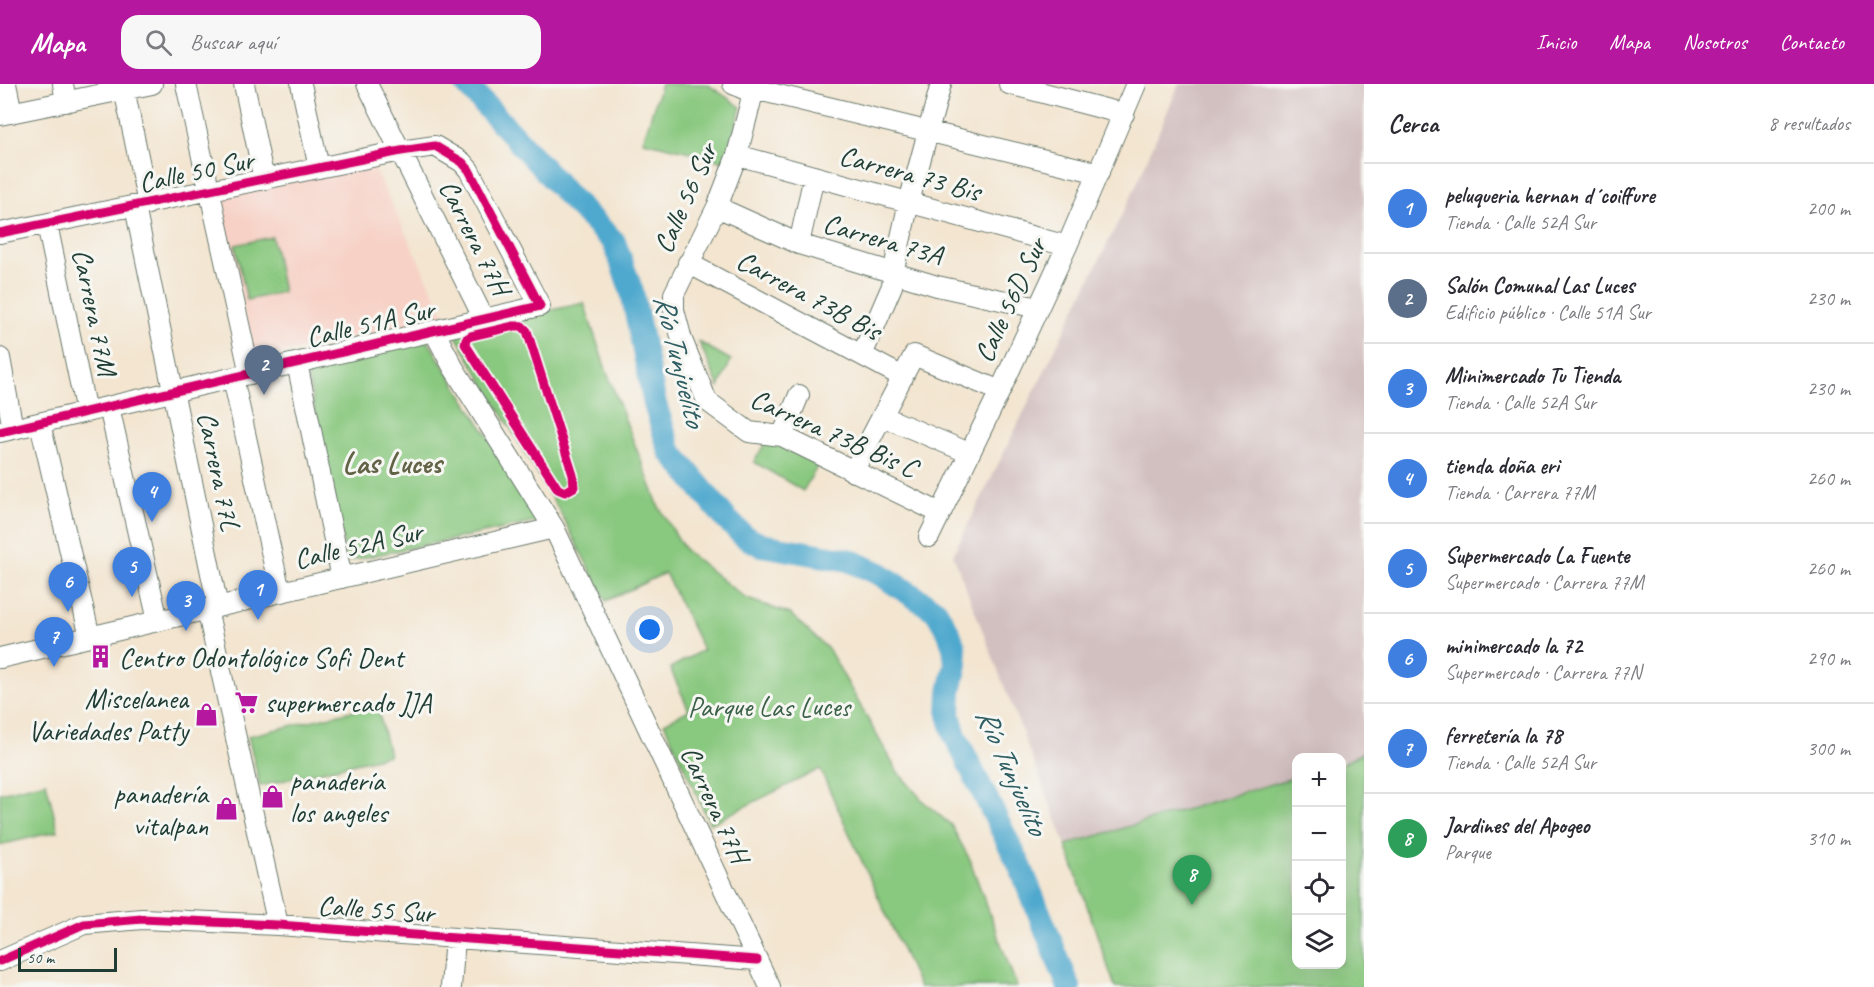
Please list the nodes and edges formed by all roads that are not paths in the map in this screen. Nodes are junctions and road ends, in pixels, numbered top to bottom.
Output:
1 (6, 84) edge
2 (152, 84) edge
3 (186, 84) edge
4 (244, 84) edge
5 (301, 84) edge
6 (367, 84) edge
7 (733, 84) edge
8 (941, 84) edge
9 (1009, 84) edge
10 (1136, 84) edge
11 (124, 87) edge
12 (755, 87) edge
13 (64, 93) edge
14 (6, 114) edge
15 (1124, 114) junction
16 (928, 131) junction
17 (401, 151) junction
18 (737, 155) junction
19 (319, 168) junction
20 (1099, 173) junction
21 (814, 176) junction
22 (264, 180) junction
23 (210, 191) junction
24 (909, 202) junction
25 (141, 205) junction
26 (717, 207) junction
27 (47, 224) junction
28 (0, 233) edge
29 (799, 244) junction
30 (1067, 246) junction
31 (688, 264) junction
32 (893, 273) junction
33 (540, 306) joint
34 (1038, 308) junction
35 (484, 319) junction
36 (434, 331) junction
37 (862, 355) junction
38 (0, 358) edge
39 (297, 363) junction
40 (242, 376) junction
41 (903, 377) junction
42 (1000, 390) junction
43 (173, 392) junction
44 (799, 395) dead end
45 (707, 401) joint
46 (109, 407) junction
47 (86, 412) junction
48 (882, 416) junction
49 (40, 423) junction
50 (7, 430) edge
51 (782, 436) junction
52 (969, 453) junction
53 (853, 472) junction
54 (940, 513) junction
55 (554, 528) junction
56 (929, 537) dead end
57 (342, 578) junction
58 (280, 592) junction
59 (213, 608) junction
60 (158, 621) junction
61 (90, 637) junction
62 (0, 658) edge
63 (278, 925) junction
64 (455, 938) junction
65 (757, 960) junction
66 (0, 961) edge
67 (451, 987) edge
68 (770, 987) edge

1 - 14 street
2 - 11 street
3 - 23 street
4 - 22 street
5 - 19 street
6 - 17 street, Carrera 77H
7 - 12 street
8 - 16 street
9 - 15 street
10 - 15 street, Calle 56D Sur
11 - 13 street
11 - 25 street, Carrera 77L
12 - 16 street
12 - 18 street, Calle 56 Sur
13 - 14 street
15 - 20 street, Calle 56D Sur
16 - 20 street
16 - 24 street
17 - 19 street, Calle 50 Sur
17 - 33 street, Calle 50 Sur
17 - 35 street, Carrera 77H
18 - 21 street, Carrera 73 Bis
18 - 26 street, Calle 56 Sur
19 - 22 street, Calle 50 Sur
20 - 30 street, Calle 56D Sur
21 - 24 street, Carrera 73 Bis
21 - 29 street
22 - 23 street, Calle 50 Sur
23 - 25 street, Calle 50 Sur
23 - 40 street
24 - 30 street, Carrera 73 Bis
24 - 32 street
25 - 27 street, Calle 50 Sur
25 - 43 street, Carrera 77L
26 - 29 street, Carrera 73A
26 - 31 street, Calle 56 Sur
27 - 28 street, Calle 50 Sur
27 - 47 street, Carrera 77M
29 - 32 street, Carrera 73A
30 - 34 street, Calle 56D Sur
31 - 37 street, Carrera 73B Bis
31 - 45 street, Calle 56 Sur
32 - 34 street, Carrera 73A
32 - 37 street
33 - 35 street, Calle 51A Sur
34 - 42 street, Calle 56D Sur
35 - 36 street, Calle 51A Sur
36 - 39 street, Calle 51A Sur
36 - 55 street, Carrera 77H
37 - 41 street, Carrera 73B Bis
38 - 50 street
39 - 40 street, Calle 51A Sur
39 - 57 street
40 - 43 street, Calle 51A Sur
40 - 58 street
41 - 42 street
41 - 48 street
42 - 52 street, Calle 56D Sur
43 - 46 street, Calle 51A Sur
43 - 59 street, Carrera 77L
44 - 51 street
45 - 51 street, Carrera 73B Bis C
46 - 47 street, Calle 51A Sur
46 - 60 street, Carrera 77M
47 - 49 street, Calle 51A Sur
48 - 52 street
48 - 53 street
49 - 50 street, Calle 51A Sur
49 - 61 street
51 - 53 street, Carrera 73B Bis C
52 - 54 street, Calle 56D Sur
53 - 54 street, Carrera 73B Bis C
54 - 56 street, Calle 56D Sur
55 - 57 street, Calle 52A Sur
55 - 65 street, Carrera 77H
57 - 58 street, Calle 52A Sur
58 - 59 street, Calle 52A Sur
59 - 60 street, Calle 52A Sur
59 - 63 street, Carrera 77L
60 - 61 street, Calle 52A Sur
61 - 62 street, Calle 52A Sur
63 - 64 street, Calle 55 Sur
63 - 66 street, Calle 55 Sur
64 - 65 street, Calle 55 Sur
64 - 67 street
65 - 68 street, Carrera 77H

